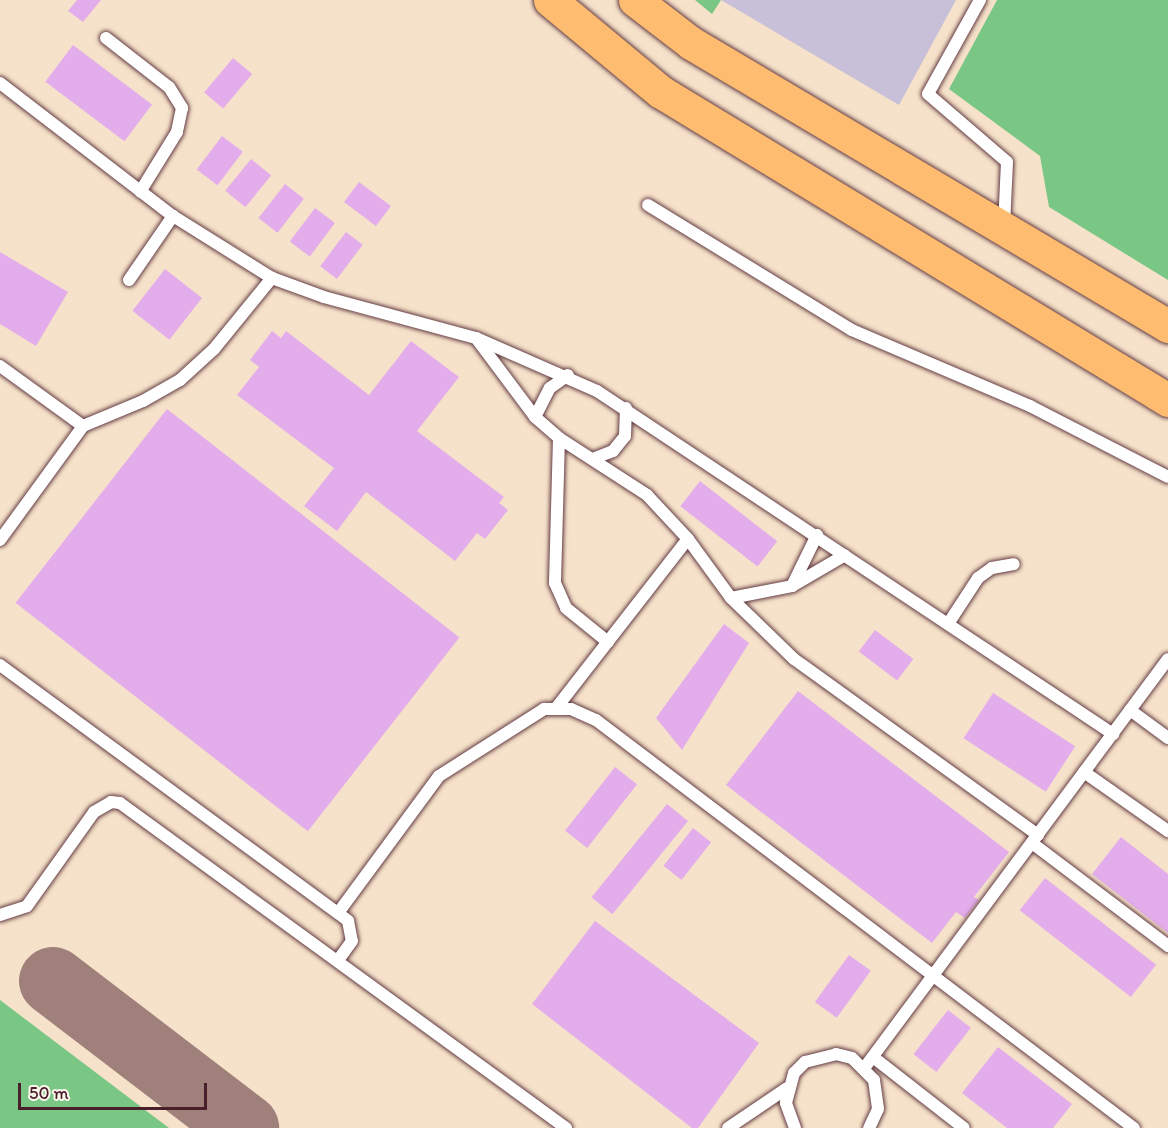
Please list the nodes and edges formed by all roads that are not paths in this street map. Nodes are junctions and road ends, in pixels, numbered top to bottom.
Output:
1 (550, 0) edge
2 (635, 0) edge
3 (980, 0) edge
4 (106, 38) dead end
5 (0, 83) edge
6 (140, 192) junction
7 (648, 205) dead end
8 (173, 216) junction
9 (1004, 228) junction
10 (272, 278) junction
11 (129, 280) dead end
12 (1168, 326) edge
13 (476, 338) junction
14 (0, 366) edge
15 (568, 375) junction
16 (1168, 400) edge
17 (626, 408) junction
18 (535, 417) junction
19 (84, 426) junction
20 (559, 438) junction
21 (595, 458) junction
22 (1168, 477) edge
23 (817, 535) junction
24 (688, 539) junction
25 (0, 540) edge
26 (845, 555) junction
27 (1014, 564) dead end
28 (792, 586) junction
29 (731, 598) junction
30 (948, 624) junction
31 (608, 642) junction
32 (1168, 659) edge
33 (0, 665) edge
34 (557, 708) junction
35 (1130, 710) junction
36 (1113, 734) junction
37 (1168, 738) edge
38 (1084, 772) junction
39 (1168, 831) edge
40 (1035, 839) junction
41 (338, 913) junction
42 (0, 915) edge
43 (1168, 946) edge
44 (339, 959) junction
45 (935, 974) junction
46 (869, 1062) junction
47 (787, 1088) junction
48 (566, 1128) edge
49 (728, 1128) edge
50 (795, 1128) edge
51 (869, 1128) edge
52 (964, 1128) edge
53 (1134, 1128) edge

1 - 16 main road
2 - 9 main road
3 - 9 lane
4 - 6 lane
5 - 6 lane
6 - 8 lane
7 - 22 lane
8 - 10 lane
8 - 11 lane
9 - 12 main road
10 - 13 lane
10 - 19 lane
13 - 15 lane
13 - 18 lane
14 - 19 lane
15 - 17 lane
15 - 18 lane
17 - 21 lane
17 - 23 lane
18 - 20 lane
19 - 25 lane
20 - 21 lane
20 - 31 lane
21 - 24 lane
23 - 26 lane
23 - 28 lane
24 - 29 lane
24 - 31 lane
26 - 28 lane
26 - 30 lane
27 - 30 lane
28 - 29 lane
29 - 40 lane
30 - 36 lane
31 - 34 lane
32 - 35 lane
33 - 41 lane
34 - 41 lane
34 - 45 lane
35 - 36 lane
35 - 37 lane
36 - 38 lane
38 - 39 lane
38 - 40 lane
40 - 43 lane
40 - 45 lane
41 - 44 lane
42 - 44 lane
44 - 48 lane
45 - 46 lane
45 - 53 lane
46 - 47 lane
46 - 51 lane
46 - 52 lane
47 - 49 lane
47 - 50 lane

